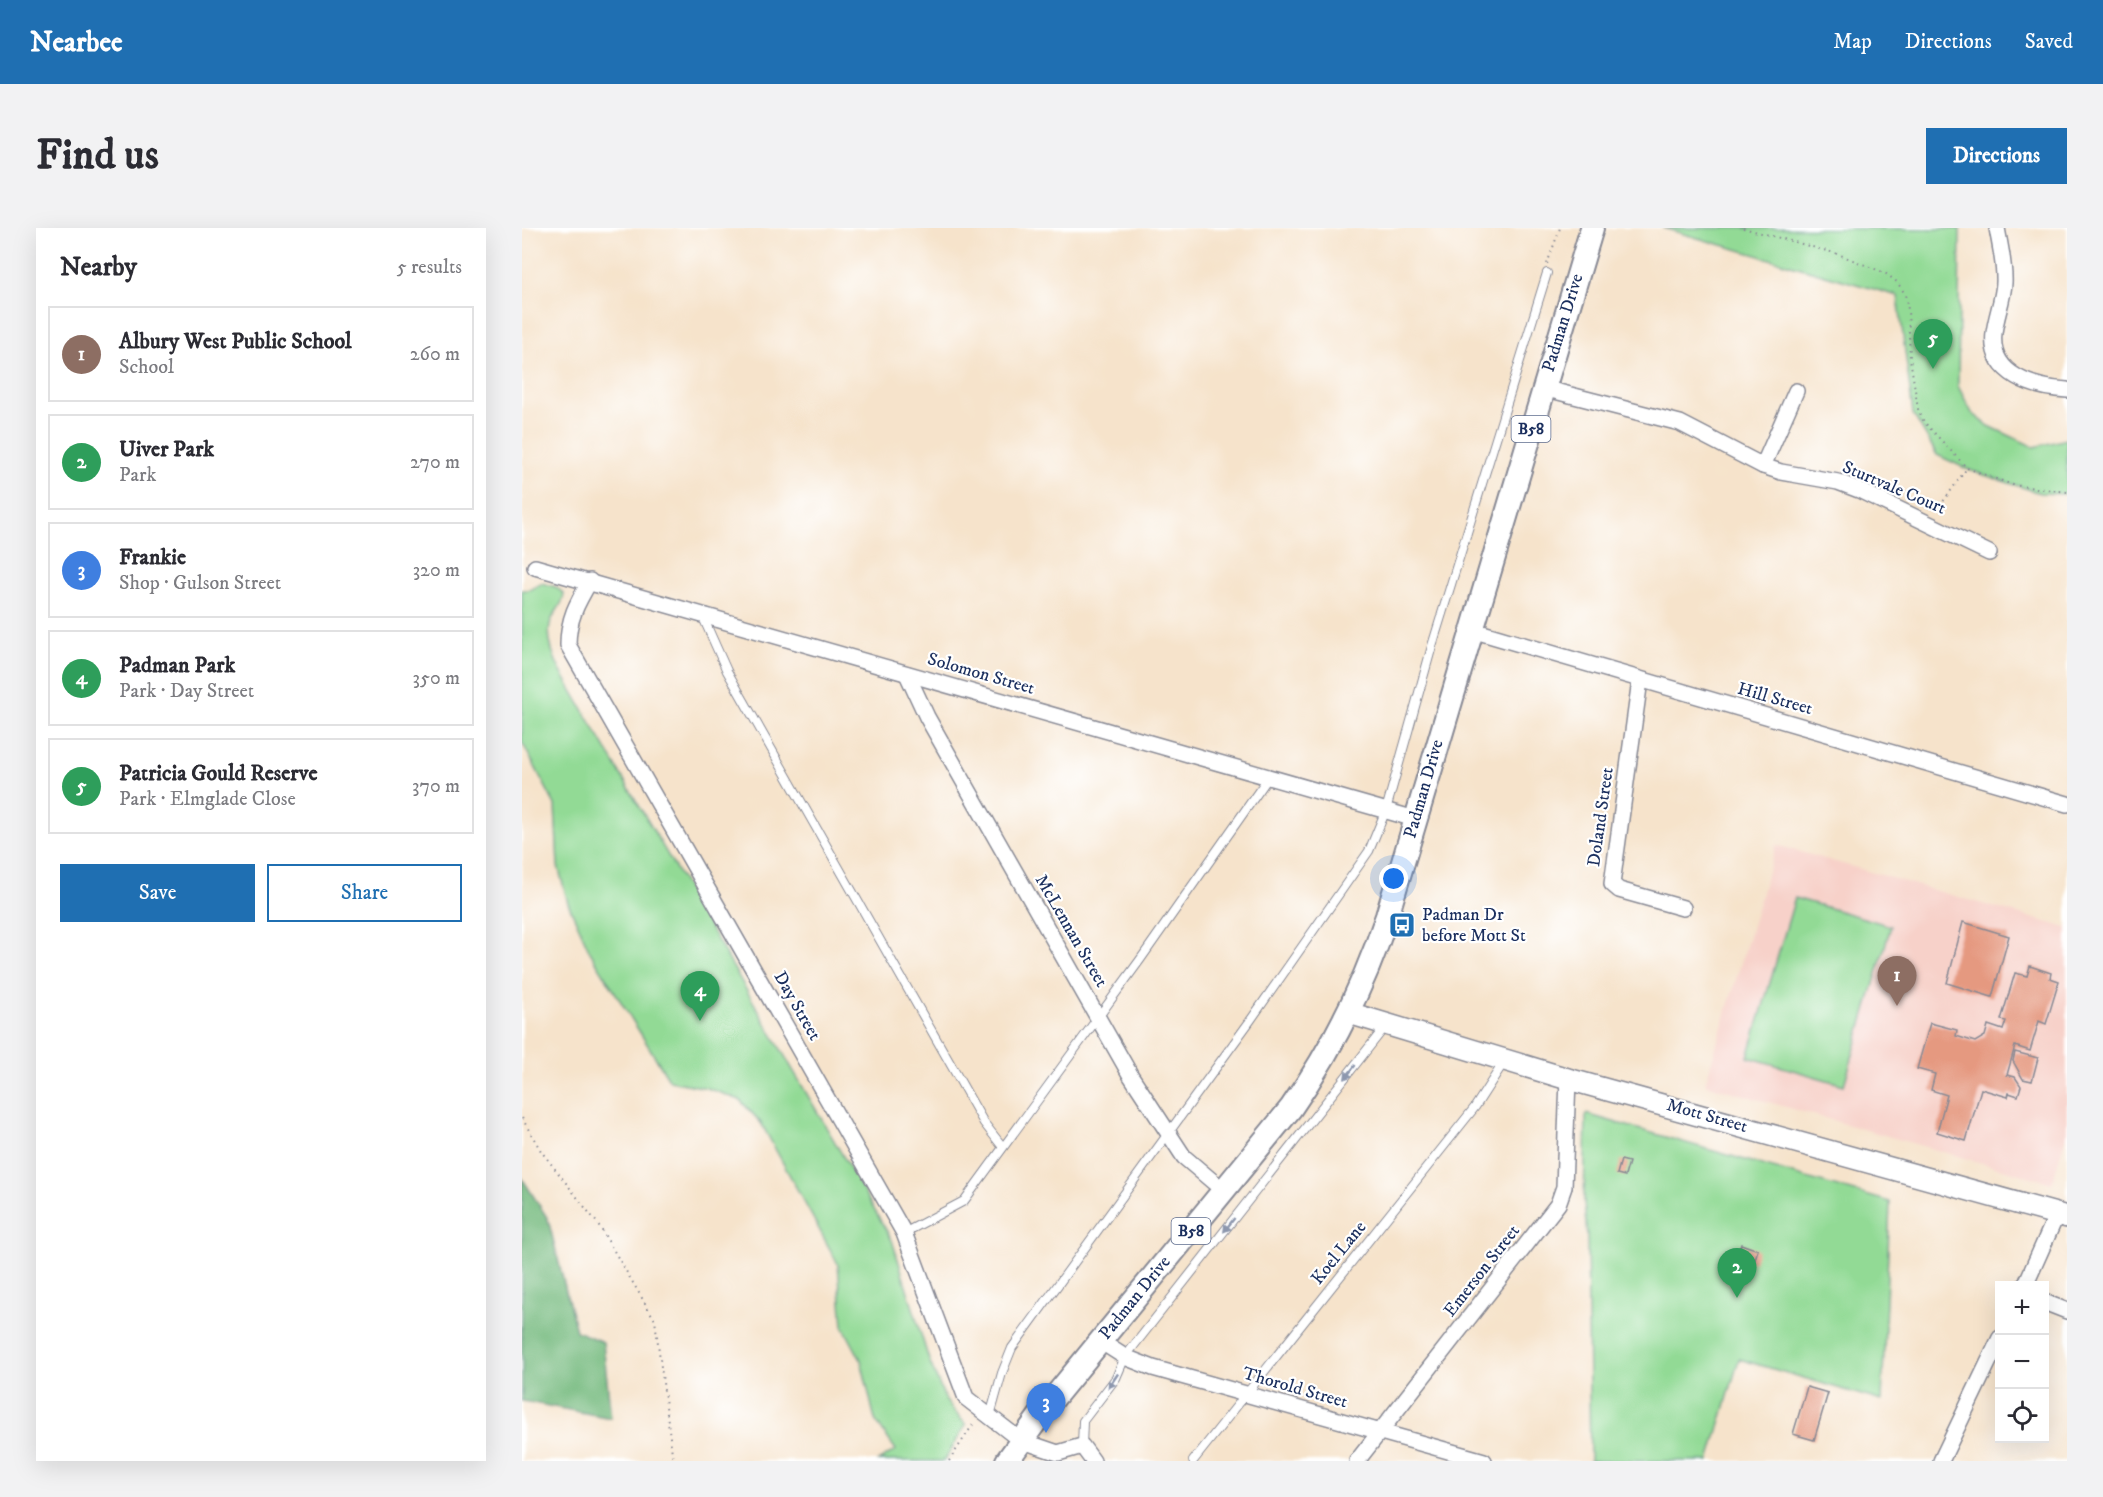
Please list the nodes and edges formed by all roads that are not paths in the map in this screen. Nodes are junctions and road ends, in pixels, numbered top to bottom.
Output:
1 (1592, 228) edge
2 (1997, 228) edge
3 (1547, 273) road end
4 (1543, 388) junction
5 (2067, 390) edge
6 (1796, 391) dead end
7 (1763, 466) junction
8 (1989, 552) dead end
9 (535, 567) dead end
10 (590, 581) junction
11 (702, 614) junction
12 (1472, 630) junction
13 (907, 674) junction
14 (1640, 680) junction
15 (1268, 778) junction
16 (2067, 804) edge
17 (1386, 810) junction
18 (1415, 819) junction
19 (1683, 908) dead end
20 (1349, 1013) junction
21 (1098, 1017) junction
22 (1386, 1026) junction
23 (1505, 1061) junction
24 (1568, 1079) junction
25 (1167, 1134) junction
26 (1002, 1146) junction
27 (1224, 1191) junction
28 (2062, 1216) edge
29 (904, 1233) junction
30 (2028, 1281) edge
31 (2049, 1304) edge
32 (2067, 1311) edge
33 (1100, 1341) junction
34 (1995, 1348) edge
35 (1125, 1357) junction
36 (1248, 1395) junction
37 (986, 1415) junction
38 (1380, 1432) junction
39 (1020, 1440) junction
40 (1082, 1446) junction
41 (1006, 1461) edge
42 (1093, 1461) edge
43 (1193, 1461) edge
44 (1357, 1461) edge
45 (1484, 1461) edge
46 (1941, 1461) edge

1 - 4 main road, Padman Drive / B58
2 - 5 street
3 - 17 lane
4 - 7 street, Sturtvale Court
4 - 12 main road, Padman Drive / B58
6 - 7 street
7 - 8 street, Sturtvale Court
9 - 10 street, Solomon Street
10 - 11 street, Solomon Street
10 - 29 street, Day Street
11 - 13 street, Solomon Street
11 - 26 lane
12 - 14 street, Hill Street
12 - 18 main road, Padman Drive / B58
13 - 15 street, Solomon Street
13 - 21 street, McLennan Street
14 - 16 street, Hill Street
14 - 19 street, Doland Street
15 - 17 street, Solomon Street
15 - 21 lane
17 - 18 street, Solomon Street
17 - 25 lane
18 - 20 main road, Padman Drive / B58
20 - 22 street, Mott Street
20 - 27 main road, Padman Drive / B58
21 - 25 street, McLennan Street
21 - 26 lane
22 - 23 street, Mott Street
22 -> 35 lane
23 - 24 street, Mott Street
23 - 36 lane, Koel Lane
24 - 28 street, Mott Street
24 - 38 street, Emerson Street
25 - 27 street, McLennan Street
25 - 37 lane
26 - 29 lane
27 - 33 main road, Padman Drive / B58
28 - 30 street
29 - 37 street, Day Street
31 - 32 street
33 - 35 street, Thorold Street
33 - 39 main road, Padman Drive / B58
34 - 46 street
35 - 36 street, Thorold Street
35 -> 40 lane
36 - 38 street, Thorold Street
36 - 43 lane, Koel Lane
37 - 39 street, Day Street
38 - 44 street, Emerson Street
38 - 45 street, Thorold Street
39 - 40 street, Day Street
39 - 41 main road, Padman Drive / B58
40 - 42 street

